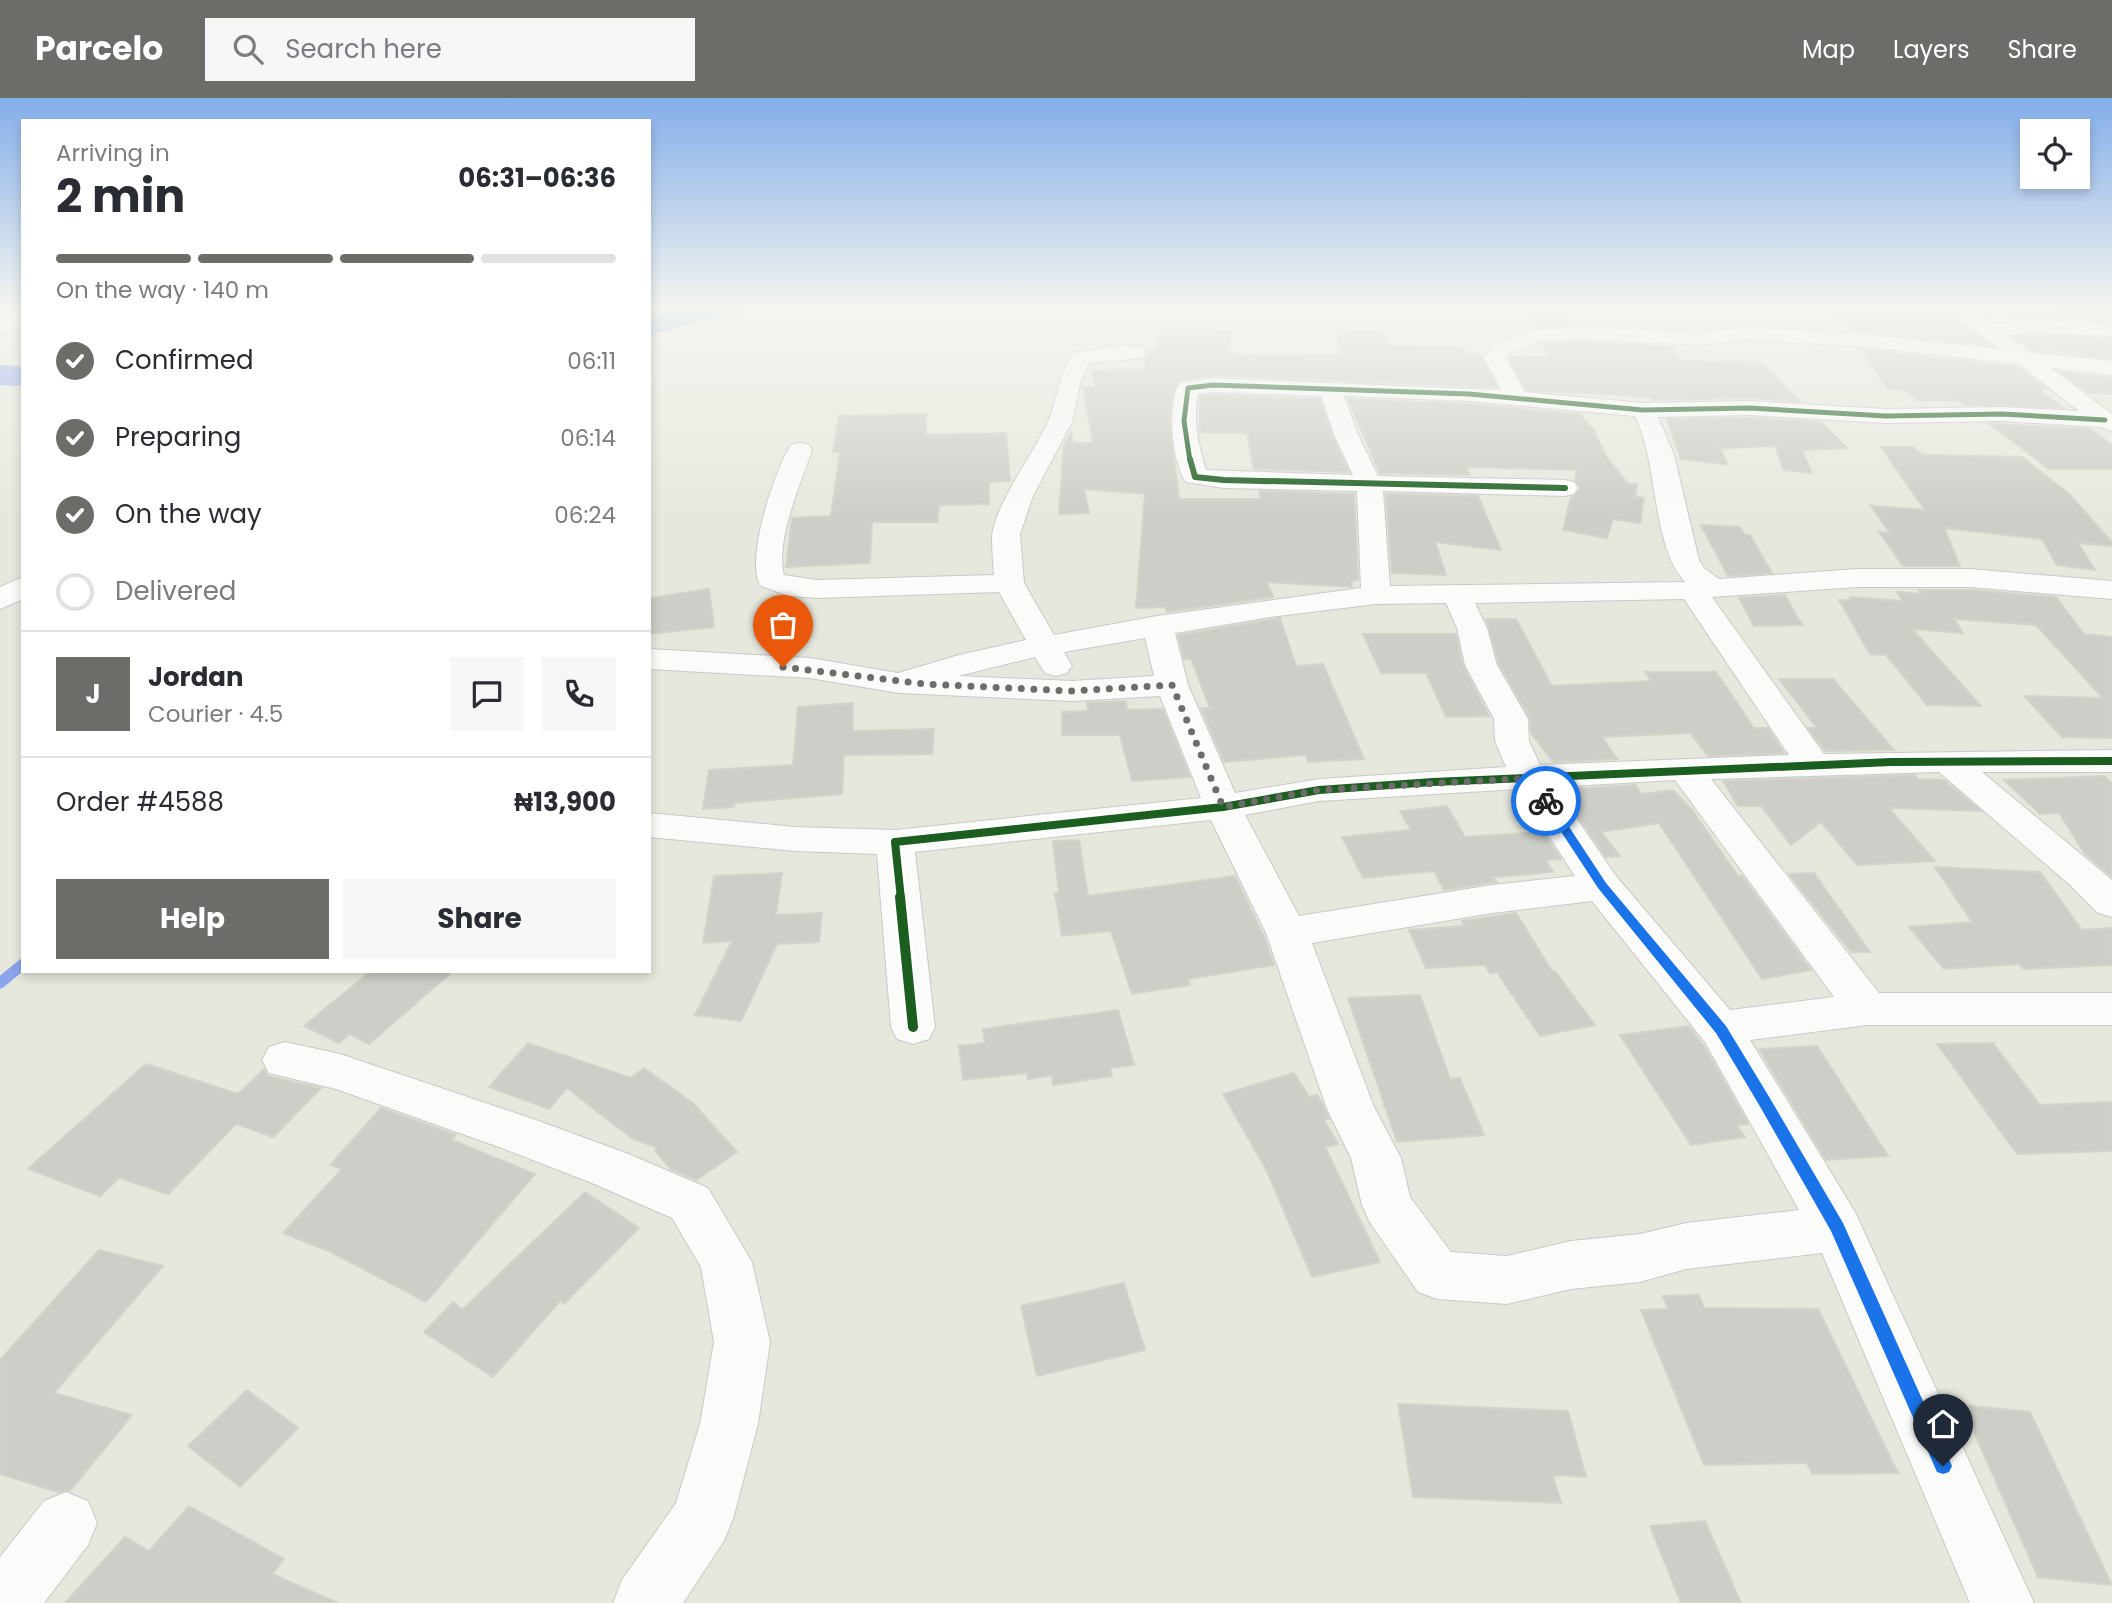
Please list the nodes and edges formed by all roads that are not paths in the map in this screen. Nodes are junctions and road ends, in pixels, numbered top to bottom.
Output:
1 (1072, 377) edge
2 (1507, 377) edge
3 (2051, 377) edge
4 (1329, 388) junction
5 (1515, 397) junction
6 (1643, 410) junction
7 (2109, 422) edge
8 (800, 450) dead end
9 (1369, 483) junction
10 (1565, 488) dead end
11 (1009, 583) junction
12 (21, 587) edge
13 (1702, 589) junction
14 (2112, 590) edge
15 (1457, 593) junction
16 (1376, 595) junction
17 (0, 600) edge
18 (21, 607) edge
19 (0, 609) edge
20 (1157, 625) junction
21 (1043, 646) junction
22 (651, 659) edge
23 (899, 683) junction
24 (1172, 685) junction
25 (1072, 691) junction
26 (2112, 761) edge
27 (1948, 762) junction
28 (1814, 765) junction
29 (1685, 769) junction
30 (1531, 778) junction
31 (1223, 807) junction
32 (651, 825) edge
33 (895, 842) junction
34 (1602, 886) junction
35 (2112, 903) edge
36 (1287, 933) junction
37 (1867, 1009) junction
38 (2112, 1009) edge
39 (913, 1027) dead end
40 (1721, 1030) junction
41 (285, 1060) dead end
42 (1837, 1227) junction
43 (66, 1523) dead end
44 (4, 1603) edge
45 (645, 1603) edge
46 (2002, 1603) edge

1 - 11 street
2 - 5 street
3 - 7 street
4 - 5 street
4 - 9 street
4 - 9 street
5 - 6 street
6 - 7 street
6 - 13 street
8 - 11 street
9 - 10 street
9 - 16 street
11 - 21 street
12 - 17 street
13 - 14 street
13 - 15 street
13 - 28 street
15 - 16 street
15 - 30 street
16 - 20 street
18 - 19 street
20 - 21 street
20 - 24 street
21 - 23 street
21 - 25 street
22 - 23 street
23 - 25 street
24 - 25 street
24 - 31 street
26 - 27 street
27 - 28 street
27 - 35 street
28 - 29 street
29 - 30 street
29 - 37 street
30 - 31 street
30 - 34 street
31 - 33 street
31 - 36 street
32 - 33 street
33 - 39 street
34 - 36 street
34 - 40 street
36 - 42 street
37 - 38 street
37 - 40 street
40 - 42 street
41 - 45 street
42 - 46 street
43 - 44 street

